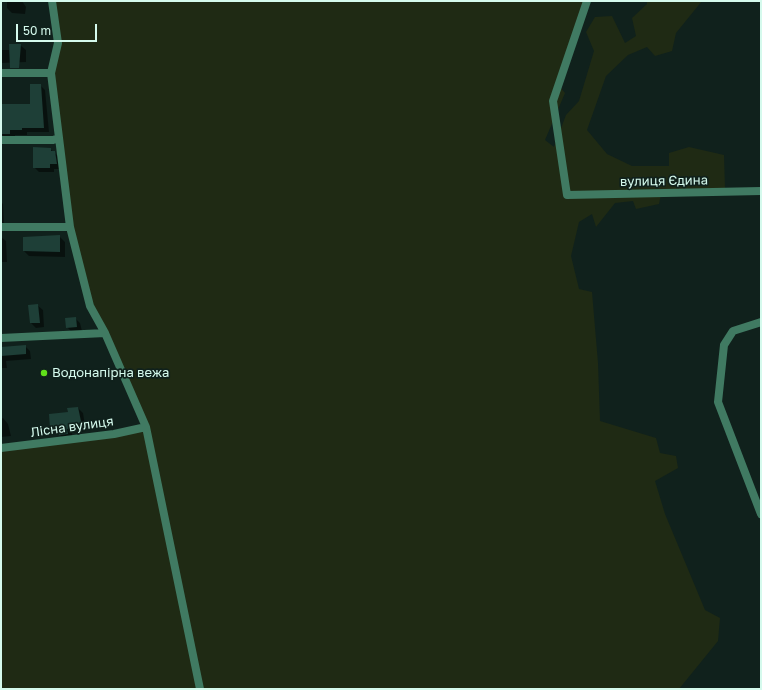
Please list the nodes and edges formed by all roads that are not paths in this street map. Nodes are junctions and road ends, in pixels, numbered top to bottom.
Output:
1 (52, 1) edge
2 (587, 1) edge
3 (1, 72) edge
4 (51, 73) junction
5 (59, 138) junction
6 (1, 140) edge
7 (761, 191) edge
8 (1, 227) edge
9 (70, 227) junction
10 (761, 322) edge
11 (105, 333) junction
12 (1, 338) edge
13 (146, 427) junction
14 (1, 448) edge
15 (761, 514) edge
16 (200, 689) edge

1 - 4 street
2 - 7 street, вулиця Єдина
3 - 4 street
4 - 5 street
5 - 6 street
5 - 9 street
8 - 9 street
9 - 11 street
10 - 15 street
11 - 12 street
11 - 13 street
13 - 14 street, Лісна вулиця
13 - 16 street

